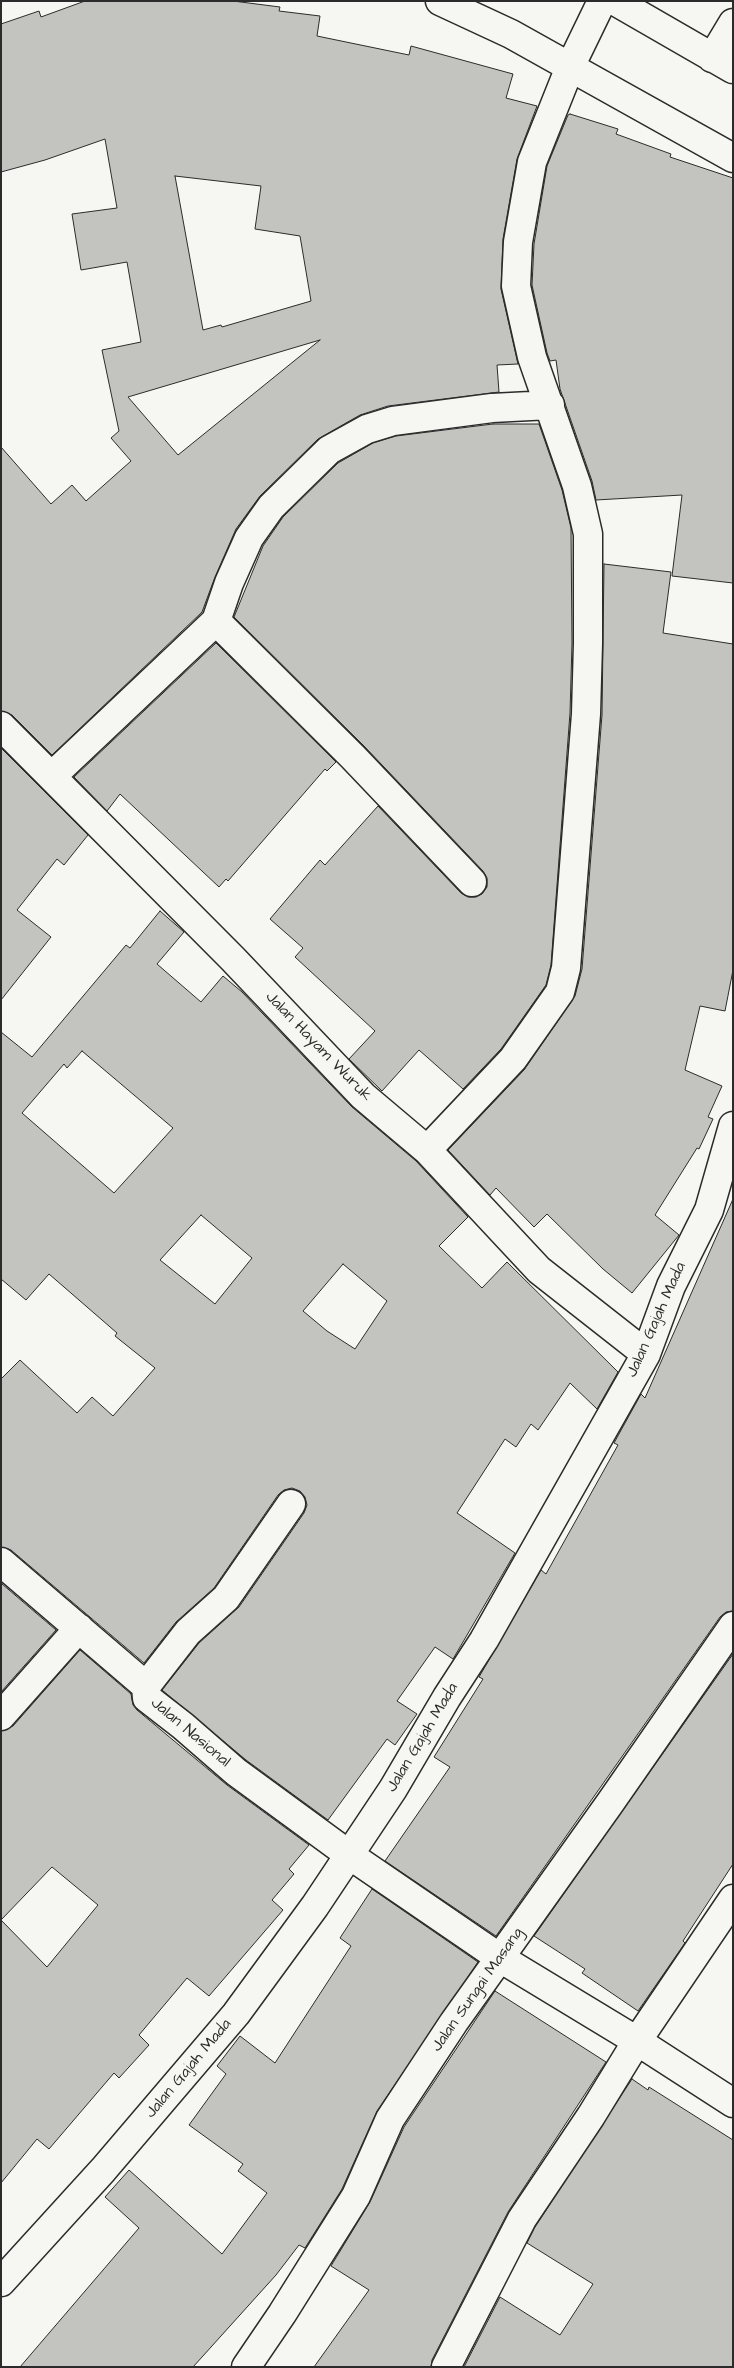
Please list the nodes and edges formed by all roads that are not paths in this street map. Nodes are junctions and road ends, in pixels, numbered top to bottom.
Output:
1 (440, 1) edge
2 (602, 1) edge
3 (614, 1) edge
4 (477, 9) edge
5 (733, 23) edge
6 (722, 64) edge
7 (570, 67) junction
8 (733, 158) edge
9 (550, 406) junction
10 (216, 622) junction
11 (1, 726) edge
12 (52, 776) junction
13 (472, 882) dead end
14 (733, 1126) edge
15 (427, 1150) junction
16 (646, 1354) junction
17 (292, 1504) dead end
18 (1, 1562) edge
19 (733, 1626) edge
20 (79, 1628) junction
21 (146, 1686) junction
22 (1, 1716) edge
23 (348, 1854) junction
24 (733, 1899) edge
25 (500, 1958) junction
26 (637, 2041) junction
27 (733, 2103) edge
28 (1, 2282) edge
29 (246, 2367) edge
30 (446, 2367) edge

1 - 4 main road
2 - 7 main road
3 - 6 main road
4 - 7 main road
5 - 6 main road
7 - 8 main road
7 - 9 main road
9 - 10 main road
9 - 15 main road
10 - 12 main road
10 - 13 main road
11 - 12 main road, Jalan Hayam Wuruk
12 - 15 main road, Jalan Hayam Wuruk
14 - 16 main road, Jalan Gajah Mada
15 - 16 main road, Jalan Hayam Wuruk
16 - 23 main road, Jalan Gajah Mada
17 - 21 main road
18 - 20 main road, Jalan Nasional
19 - 25 main road, Jalan Sungai Masang
20 - 21 main road, Jalan Nasional
20 - 22 main road
21 - 23 main road, Jalan Nasional
23 - 25 main road, Jalan Nasional
23 - 28 main road, Jalan Gajah Mada
24 - 26 main road
25 - 26 main road, Jalan Nasional
25 - 29 main road, Jalan Sungai Masang
26 - 27 main road, Jalan Nasional
26 - 30 main road

